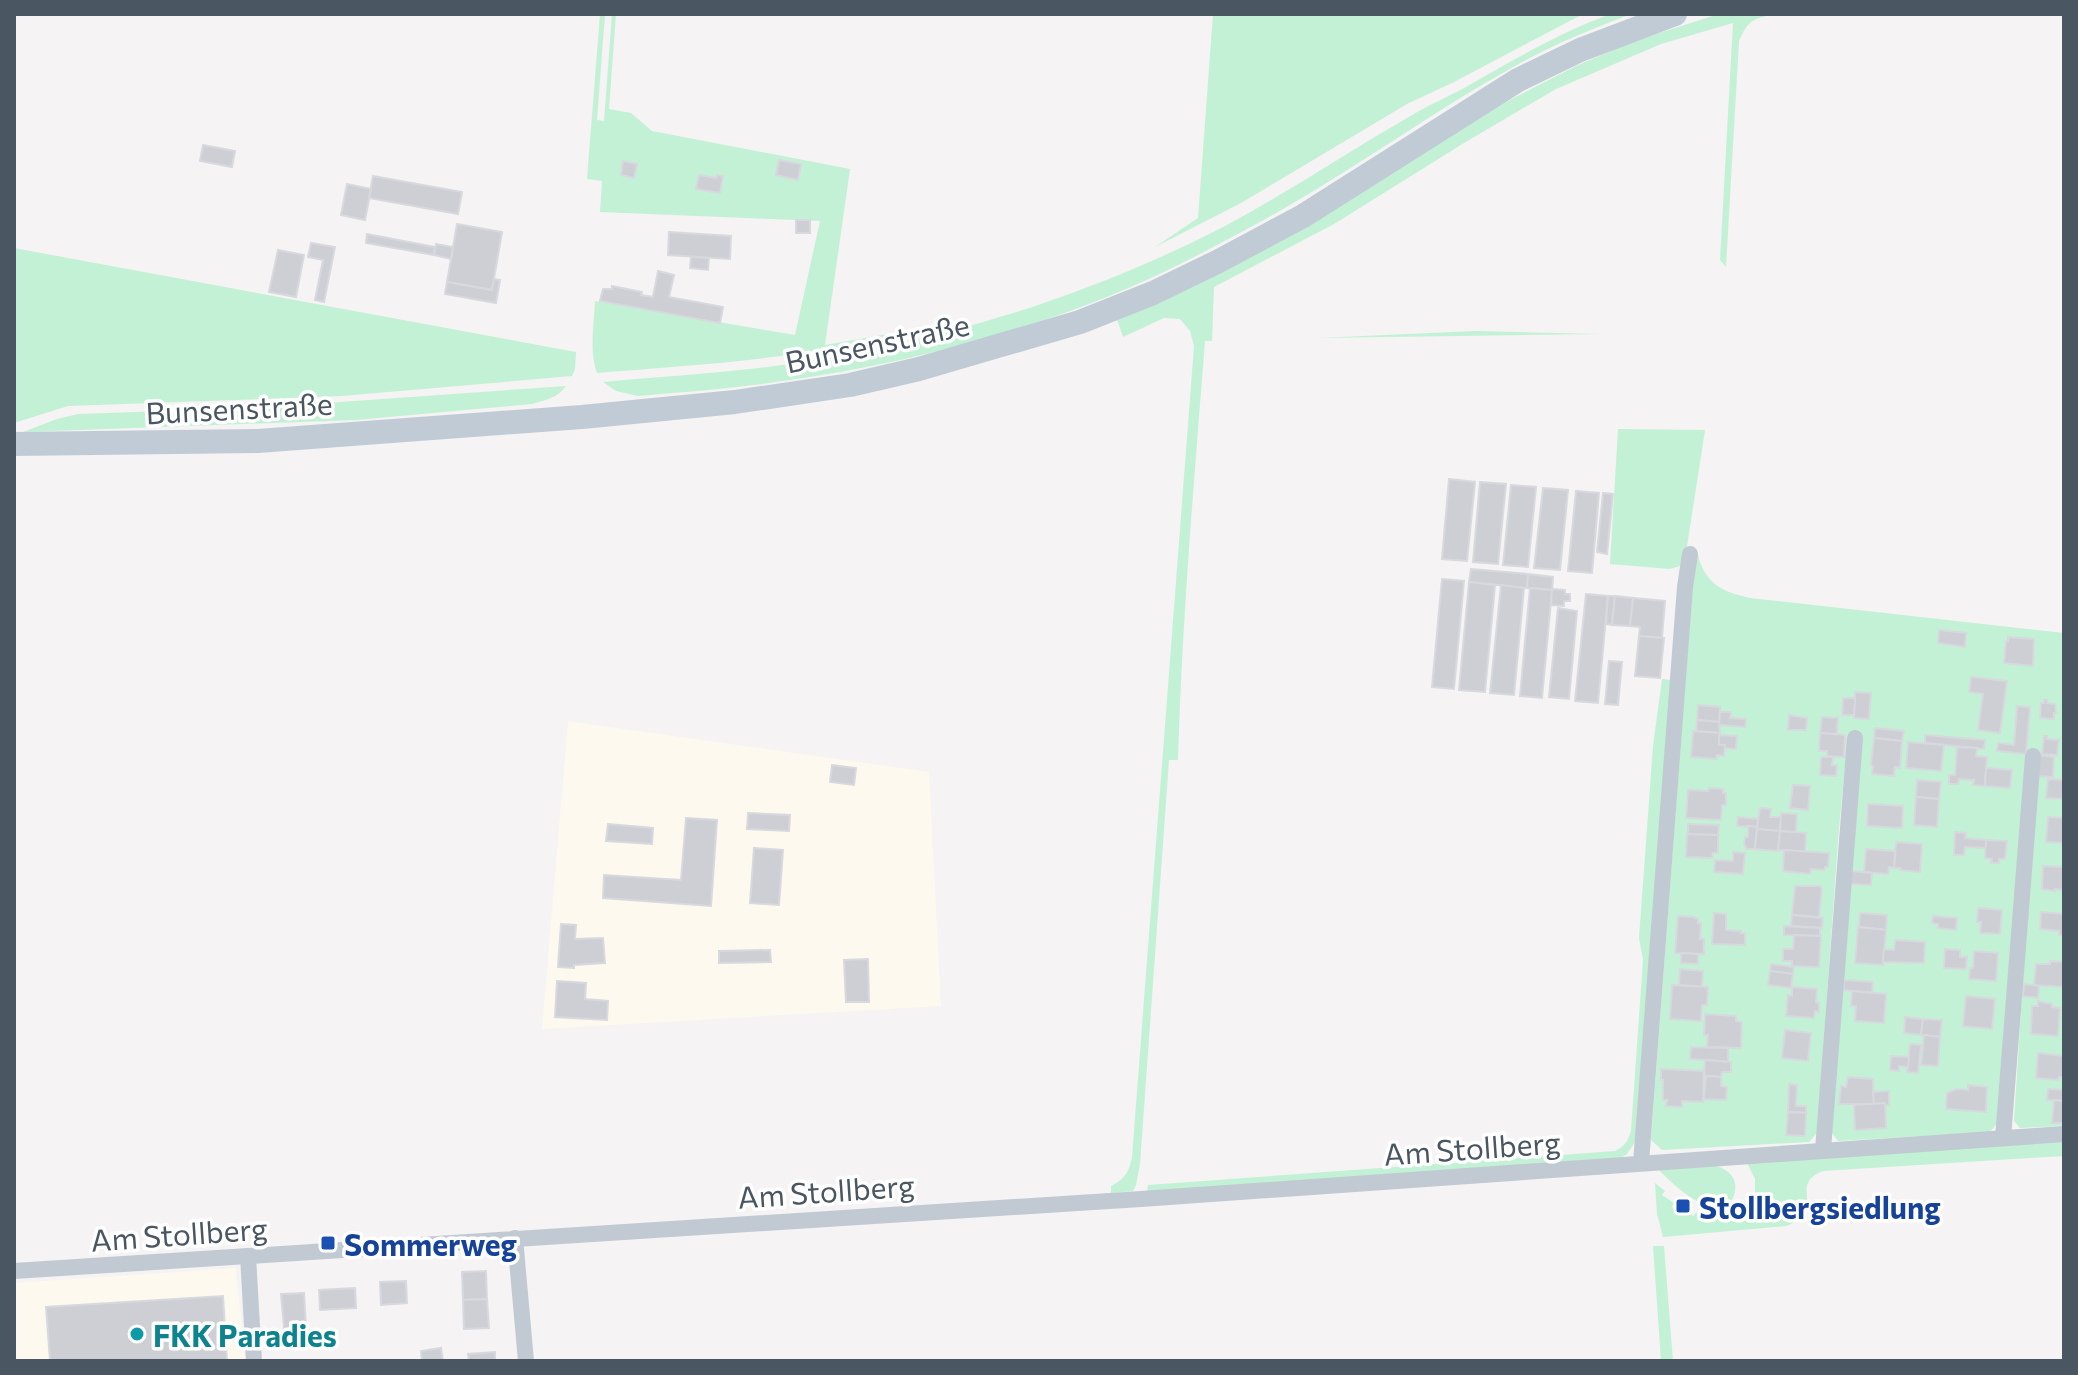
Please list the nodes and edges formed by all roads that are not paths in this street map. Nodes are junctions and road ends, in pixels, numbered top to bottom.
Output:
1 (1675, 14) edge
2 (14, 444) edge
3 (1690, 554) dead end
4 (1855, 738) dead end
5 (2033, 756) dead end
6 (2064, 1134) edge
7 (2003, 1138) junction
8 (1823, 1150) junction
9 (1641, 1163) junction
10 (515, 1238) junction
11 (248, 1256) junction
12 (14, 1271) edge
13 (254, 1361) edge
14 (526, 1361) edge

1 - 2 main road, Bunsenstraße
3 - 9 street
4 - 8 street
5 - 7 street
6 - 7 street, Am Stollberg
7 - 8 street, Am Stollberg
8 - 9 street, Am Stollberg
9 - 10 street, Am Stollberg
10 - 11 street, Am Stollberg
10 - 14 street
11 - 12 street, Am Stollberg
11 - 13 street

